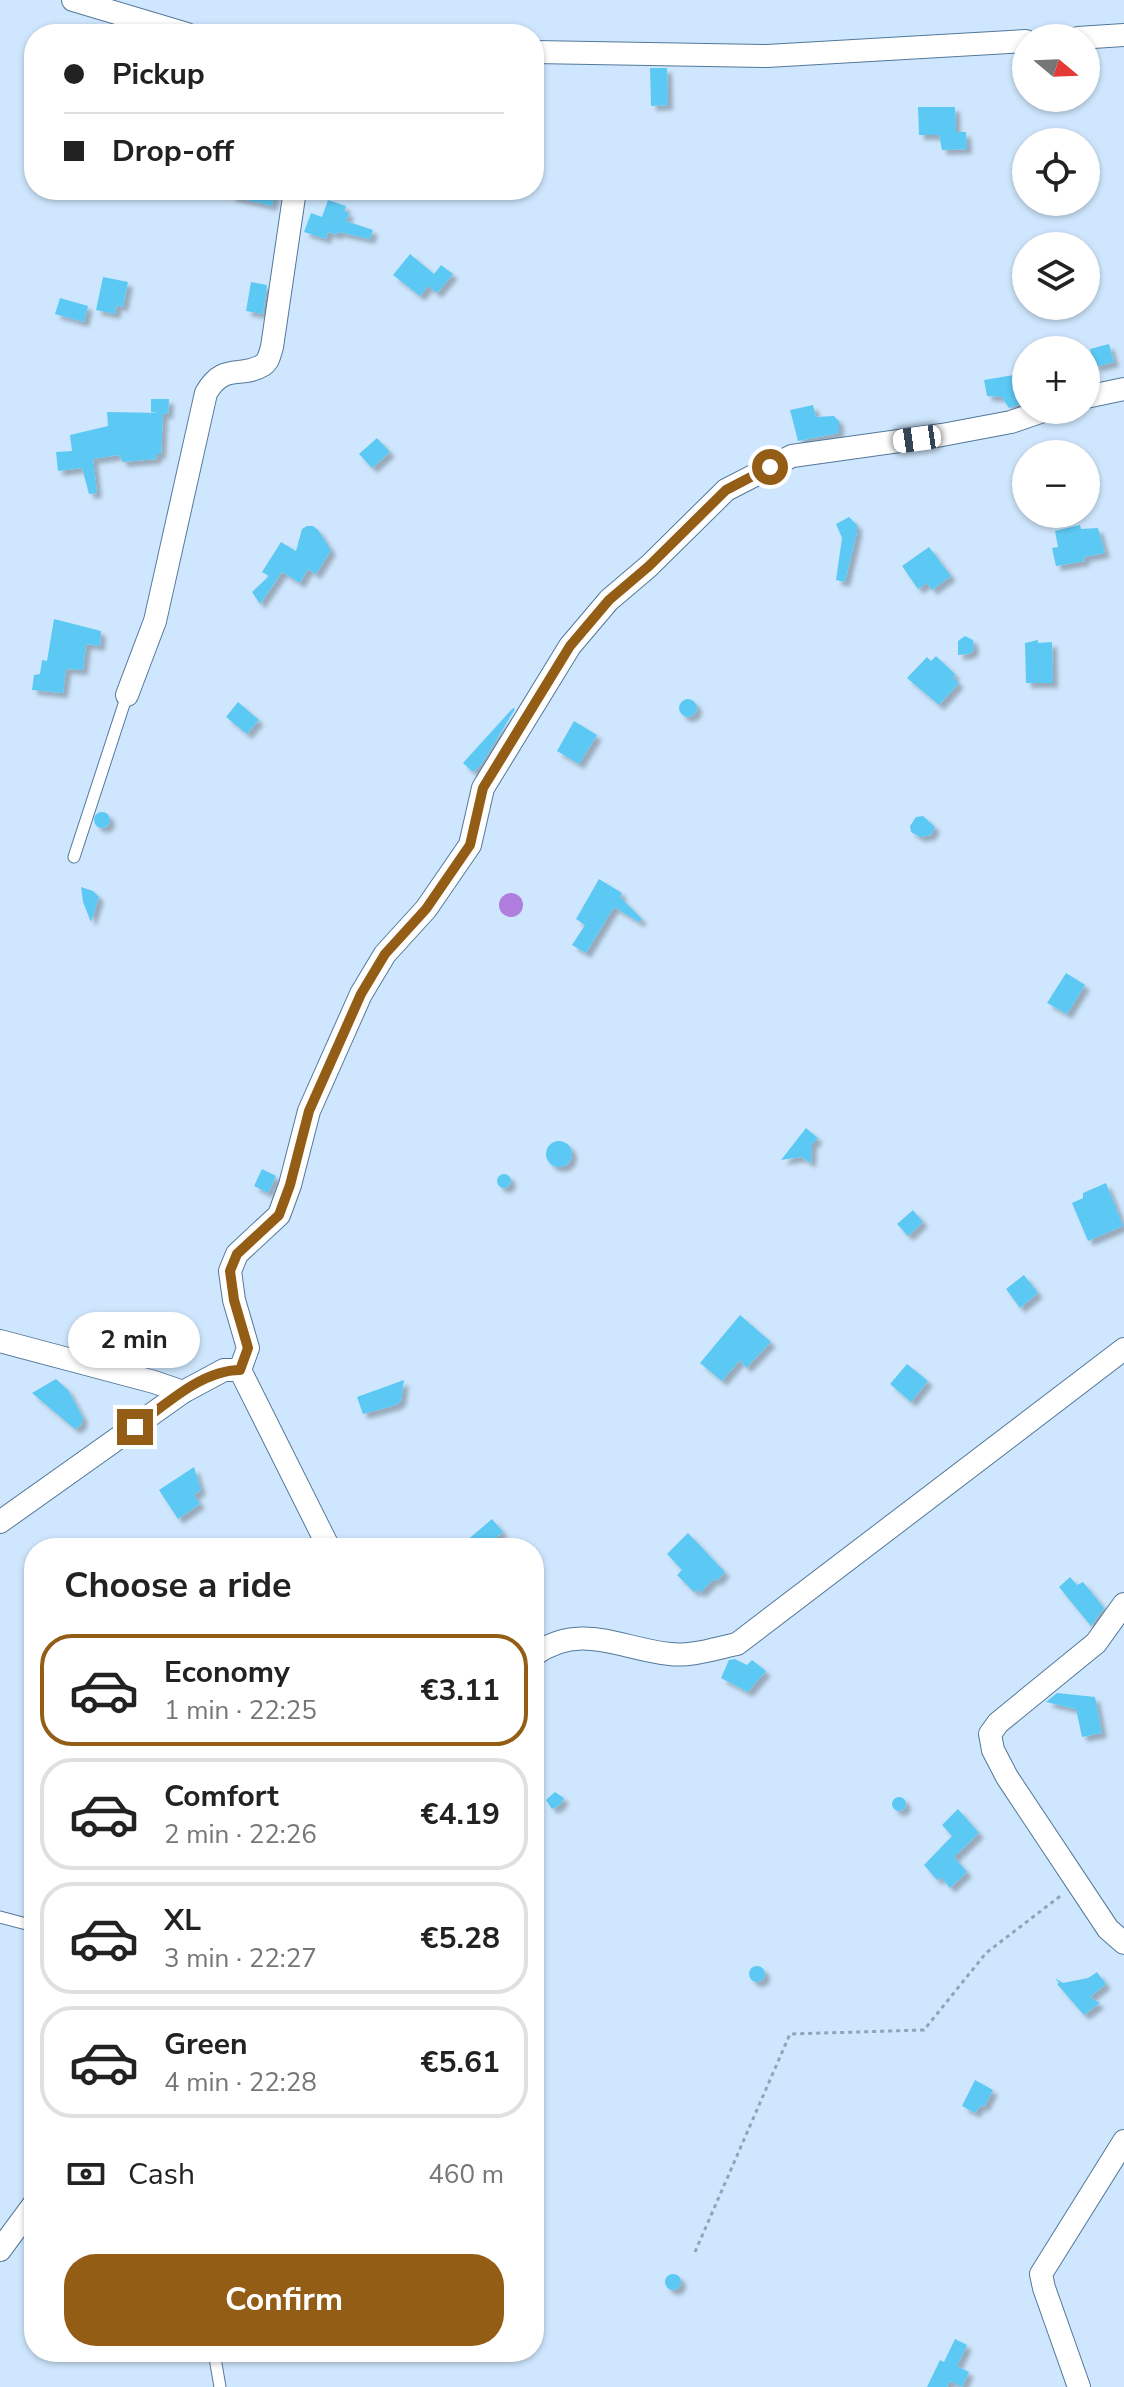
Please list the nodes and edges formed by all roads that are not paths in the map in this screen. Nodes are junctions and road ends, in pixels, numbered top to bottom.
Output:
1 (73, 0) edge
2 (153, 24) edge
3 (1124, 35) edge
4 (1100, 37) edge
5 (1012, 42) edge
6 (544, 52) edge
7 (294, 200) edge
8 (1124, 389) edge
9 (1100, 394) edge
10 (1012, 422) edge
11 (127, 695) joint
12 (74, 857) dead end
13 (0, 1341) edge
14 (1124, 1349) edge
15 (240, 1370) junction
16 (183, 1392) junction
17 (0, 1522) edge
18 (324, 1538) edge
19 (1124, 1604) edge
20 (544, 1648) edge
21 (0, 1917) edge
22 (24, 1923) edge
23 (1124, 1943) edge
24 (1124, 2141) edge
25 (24, 2218) edge
26 (0, 2250) edge
27 (216, 2362) edge
28 (220, 2387) edge
29 (1079, 2387) edge

1 - 2 street
3 - 4 street
5 - 6 street
7 - 11 street
8 - 9 street
10 - 15 street
11 - 12 lane
13 - 16 street
14 - 20 street
15 - 16 street
15 - 18 street
16 - 17 street
19 - 23 street
21 - 22 lane
24 - 29 street
25 - 26 street
27 - 28 lane

